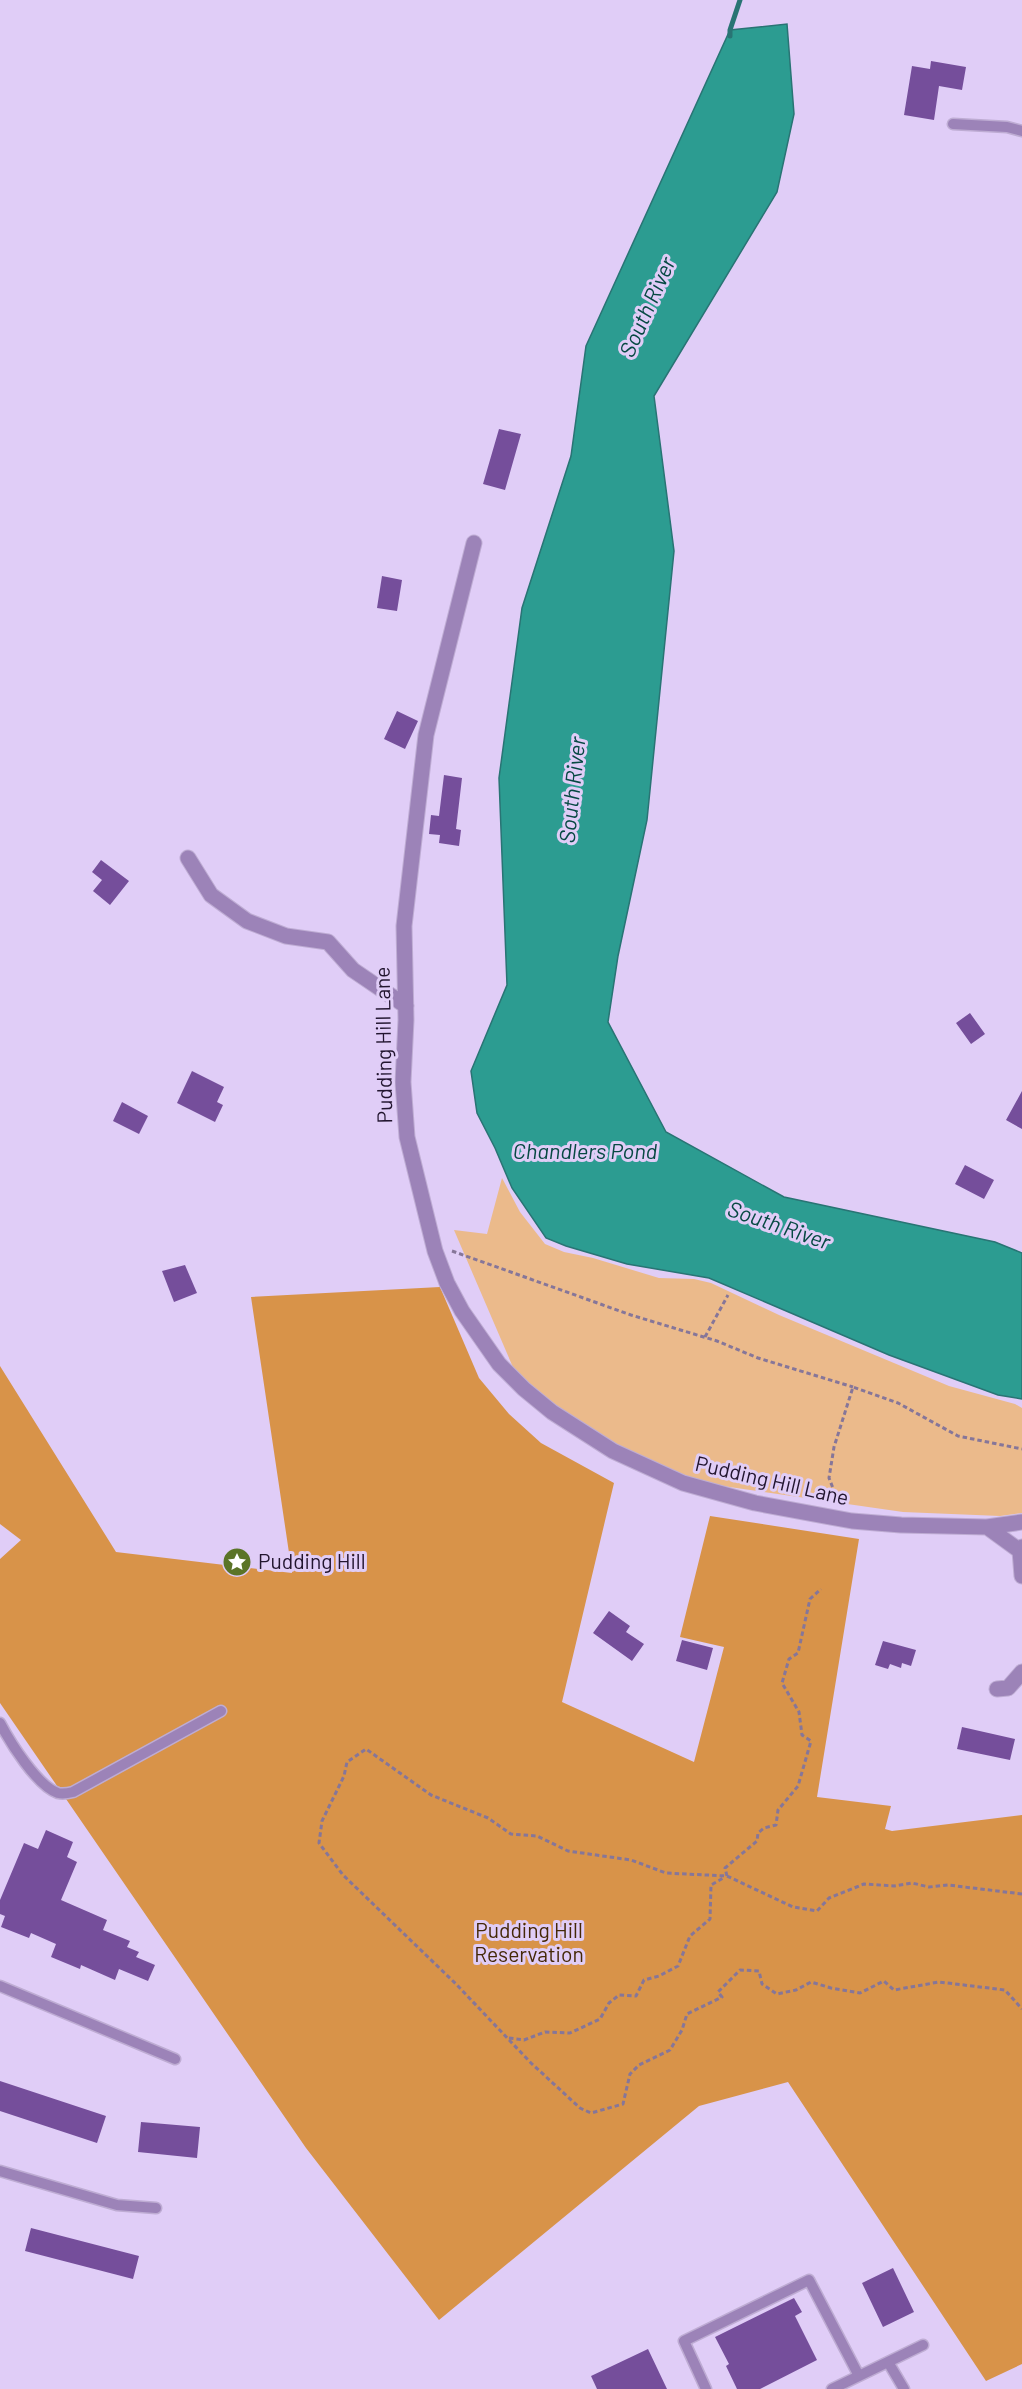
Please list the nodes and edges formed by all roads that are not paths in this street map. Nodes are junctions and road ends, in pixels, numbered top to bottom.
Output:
1 (953, 124) dead end
2 (1022, 131) edge
3 (474, 543) dead end
4 (188, 858) dead end
5 (406, 1006) junction
6 (1022, 1522) edge
7 (987, 1527) junction
8 (1021, 1549) edge
9 (1022, 1576) edge
10 (1022, 1672) edge
11 (997, 1689) dead end
12 (221, 1711) dead end
13 (0, 1723) edge
14 (0, 1986) edge
15 (175, 2059) dead end
16 (0, 2171) edge
17 (156, 2208) dead end
18 (922, 2346) dead end
19 (888, 2362) junction
20 (858, 2376) junction
21 (706, 2389) edge
22 (831, 2389) edge
23 (904, 2389) edge

1 - 2 lane
3 - 5 street, Pudding Hill Lane
4 - 5 street
5 - 7 street, Pudding Hill Lane
6 - 7 street, Pudding Hill Lane
7 - 8 street
8 - 9 street
10 - 11 street
12 - 13 lane
14 - 15 lane
16 - 17 lane
18 - 19 lane
19 - 20 lane
19 - 23 lane
20 - 21 lane
20 - 22 lane

